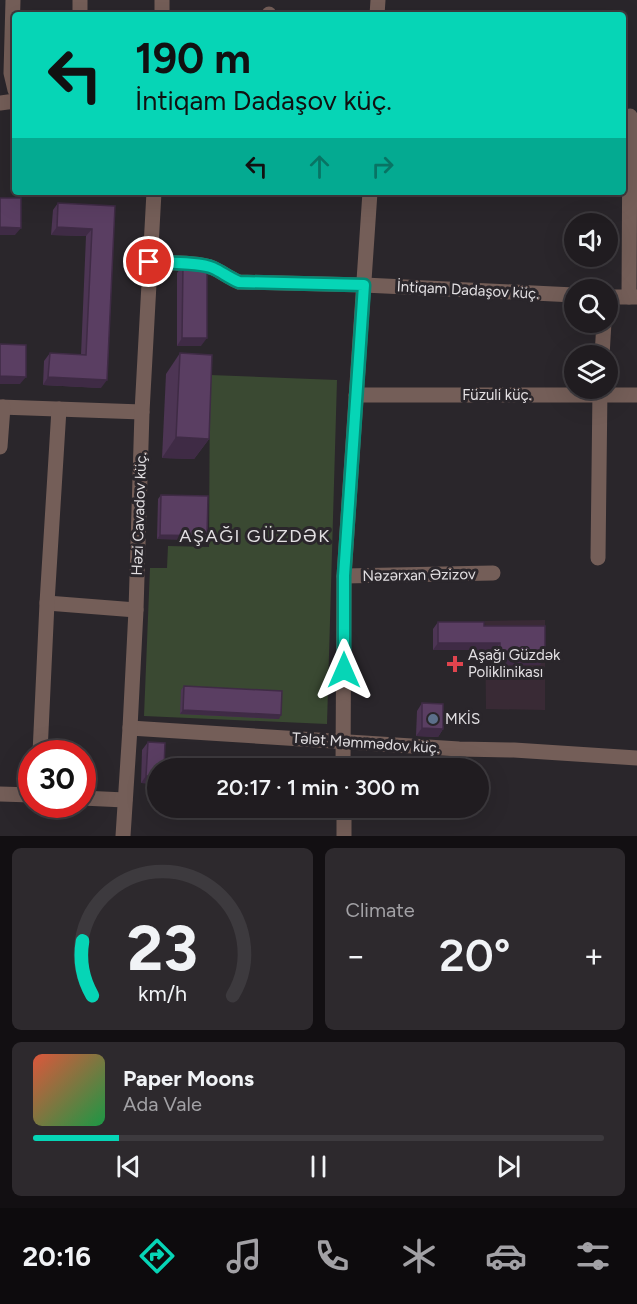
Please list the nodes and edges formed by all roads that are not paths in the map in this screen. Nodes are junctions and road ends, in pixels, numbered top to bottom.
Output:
1 (12, 49) edge
2 (12, 78) edge
3 (630, 116) edge
4 (154, 195) edge
5 (370, 195) edge
6 (149, 262) junction
7 (364, 285) junction
8 (564, 295) edge
9 (633, 297) edge
10 (564, 392) edge
11 (618, 393) edge
12 (356, 395) junction
13 (637, 395) edge
14 (600, 399) edge
15 (1, 407) edge
16 (60, 409) junction
17 (142, 412) junction
18 (0, 447) edge
19 (598, 558) dead end
20 (493, 573) dead end
21 (344, 576) junction
22 (47, 603) junction
23 (136, 610) junction
24 (130, 728) junction
25 (41, 740) edge
26 (343, 741) junction
27 (343, 758) edge
28 (637, 758) edge
29 (0, 794) edge
30 (18, 795) edge
31 (96, 799) edge
32 (125, 800) junction
33 (344, 818) edge
34 (123, 836) edge
35 (344, 836) edge

1 - 2 street
3 - 9 street
4 - 6 street, Həzi Cavadov küç.
5 - 7 street, Nəzərxan Əzizov
6 - 7 street, İntiqam Dadaşov küç.
6 - 17 street, Həzi Cavadov küç.
7 - 8 street, İntiqam Dadaşov küç.
7 - 12 street, Nəzərxan Əzizov
10 - 12 street, Füzuli küç.
11 - 13 street, Füzuli küç.
12 - 21 street, Nəzərxan Əzizov
14 - 19 street
15 - 16 street
15 - 18 street
16 - 17 street
16 - 22 street
17 - 23 street, Həzi Cavadov küç.
20 - 21 street, Nəzərxan Əzizov
21 - 26 street, Nəzərxan Əzizov
22 - 23 street
22 - 25 street
23 - 24 street, Həzi Cavadov küç.
24 - 26 street, Tələt Məmmədov küç.
24 - 32 street, Həzi Cavadov küç.
26 - 27 street, Nəzərxan Əzizov
26 - 28 street, Tələt Məmmədov küç.
29 - 30 street
31 - 32 street
32 - 34 street, Həzi Cavadov küç.
33 - 35 street

